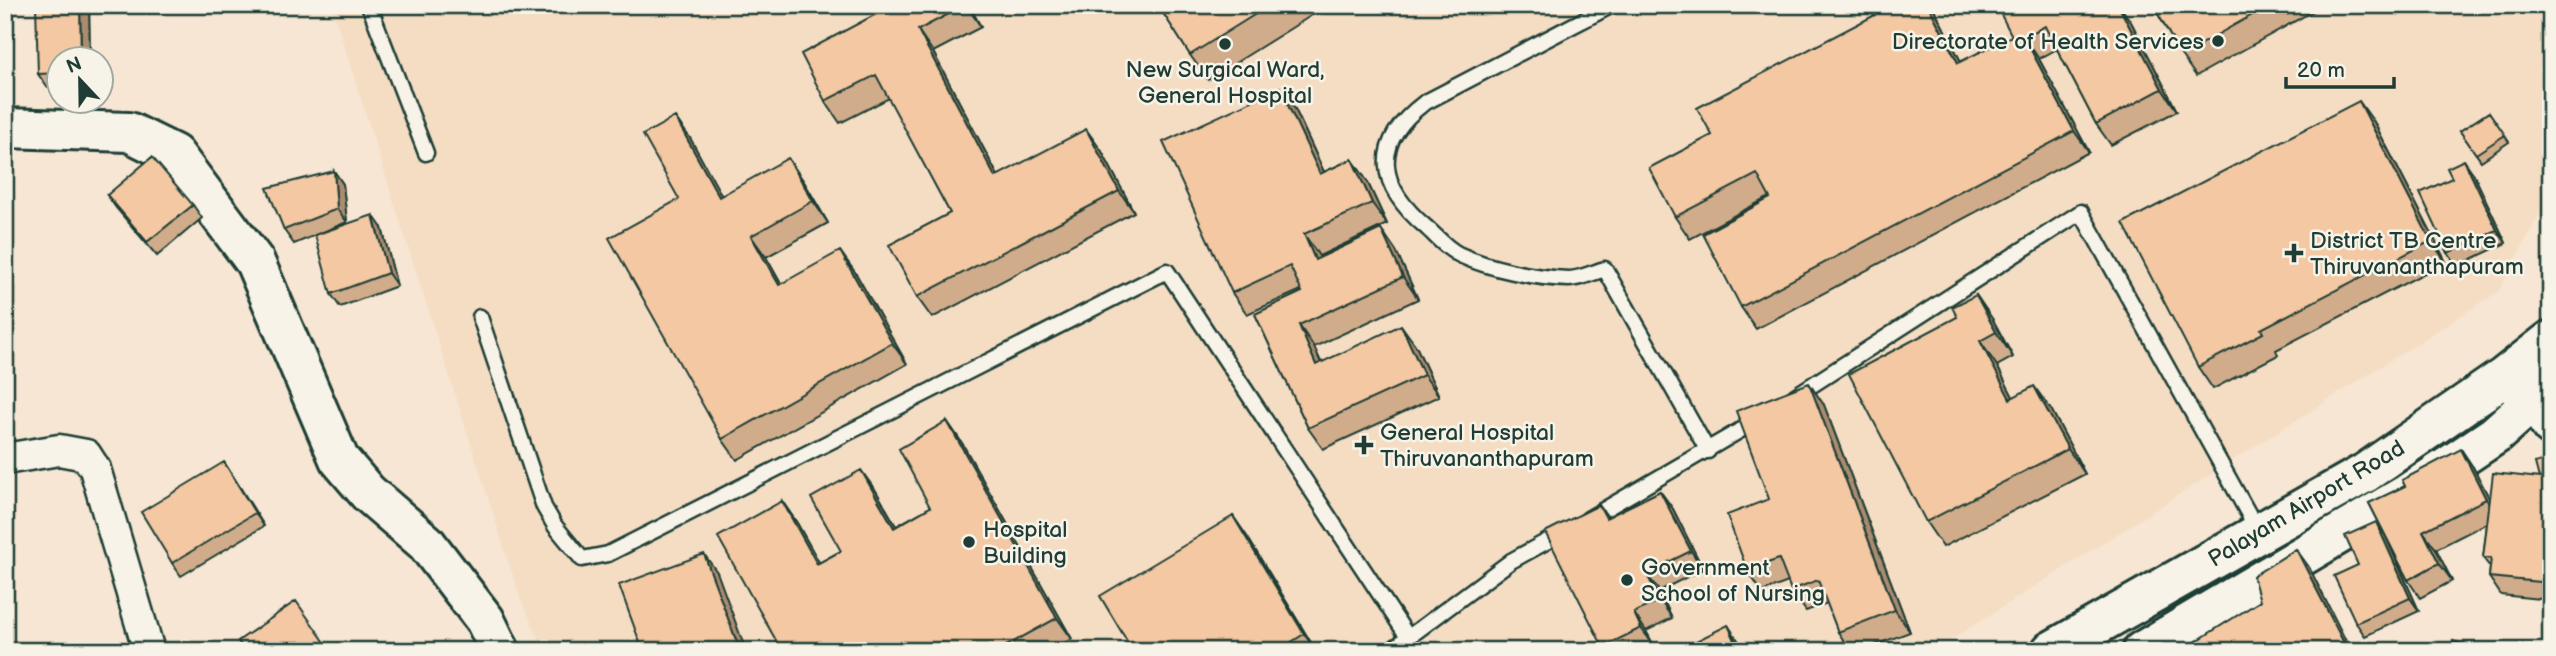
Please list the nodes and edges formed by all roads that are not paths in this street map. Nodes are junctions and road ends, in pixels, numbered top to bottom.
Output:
1 (369, 5) edge
2 (1612, 5) edge
3 (5, 128) edge
4 (426, 153) dead end
5 (480, 317) dead end
6 (2550, 342) edge
7 (2535, 397) edge
8 (1708, 452) junction
9 (5, 458) edge
10 (2259, 532) junction
11 (1408, 637) junction
12 (149, 651) edge
13 (500, 651) edge
14 (1390, 651) edge
15 (2051, 651) edge
16 (2142, 651) edge

1 - 4 lane
2 - 8 lane
3 - 13 main road
5 - 11 lane
6 - 7 main road, Palayam Airport Road
7 - 10 main road, Palayam Airport Road
7 - 16 main road, Palayam Airport Road
8 - 10 lane
8 - 11 lane
9 - 12 street
10 - 15 main road, Palayam Airport Road
11 - 14 lane

